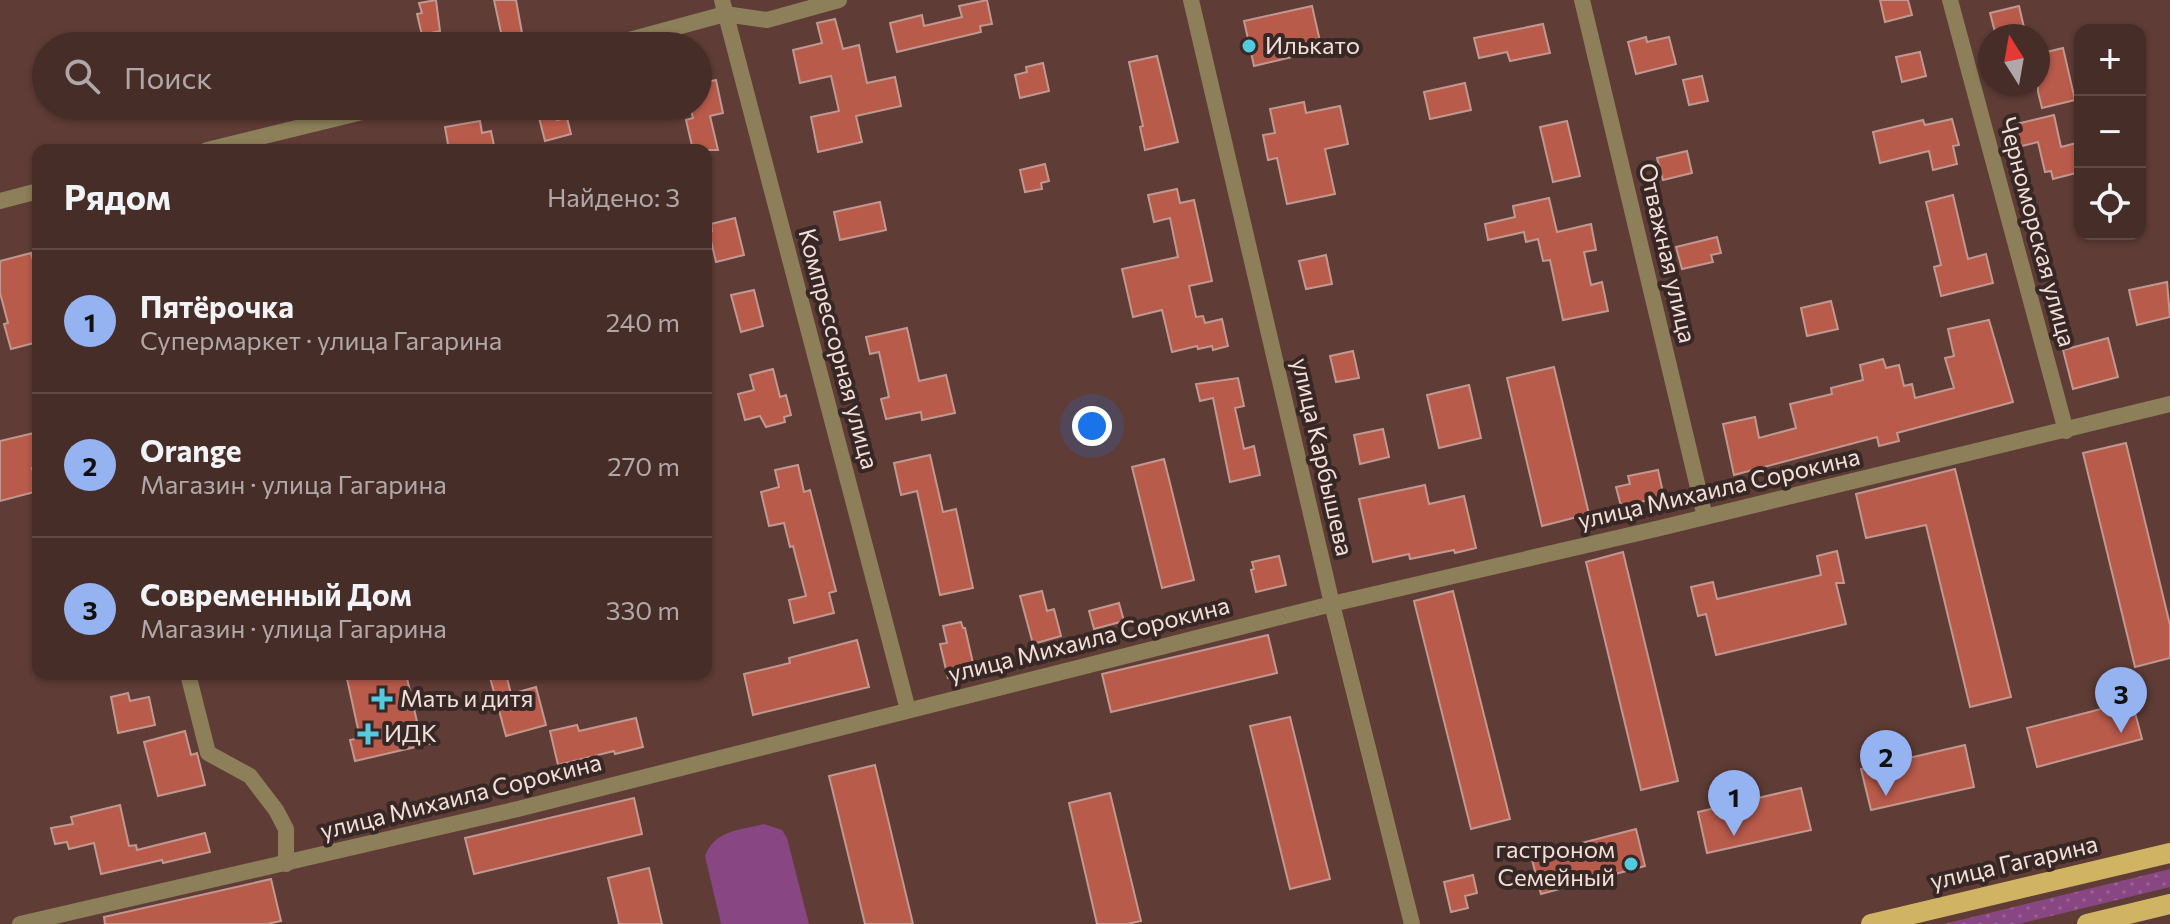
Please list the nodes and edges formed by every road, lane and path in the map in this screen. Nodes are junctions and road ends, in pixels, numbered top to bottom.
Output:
1 (839, 0) edge
2 (1191, 0) edge
3 (1582, 0) edge
4 (1950, 0) edge
5 (723, 7) edge
6 (649, 32) edge
7 (330, 120) edge
8 (232, 144) edge
9 (32, 193) edge
10 (0, 201) edge
11 (2170, 404) edge
12 (2066, 431) junction
13 (1705, 517) junction
14 (1332, 604) junction
15 (190, 680) edge
16 (908, 710) junction
17 (2170, 853) edge
18 (286, 864) junction
19 (2170, 904) edge
20 (20, 924) edge
21 (1412, 924) edge
22 (1871, 924) edge
23 (2087, 924) edge

1 - 5 street
2 - 14 street, улица Карбышева
3 - 13 street, Отважная улица
4 - 12 street, Черноморская улица
5 - 6 street
5 - 16 street, Компрессорная улица
7 - 8 street
9 - 10 street
11 - 12 street, улица Михаила Сорокина
12 - 13 street, улица Михаила Сорокина
13 - 14 street, улица Михаила Сорокина
14 - 16 street, улица Михаила Сорокина
14 - 21 street, улица Карбышева
15 - 18 street
16 - 18 street, улица Михаила Сорокина
17 - 22 main road, улица Гагарина
18 - 20 street, улица Михаила Сорокина
19 - 23 main road

